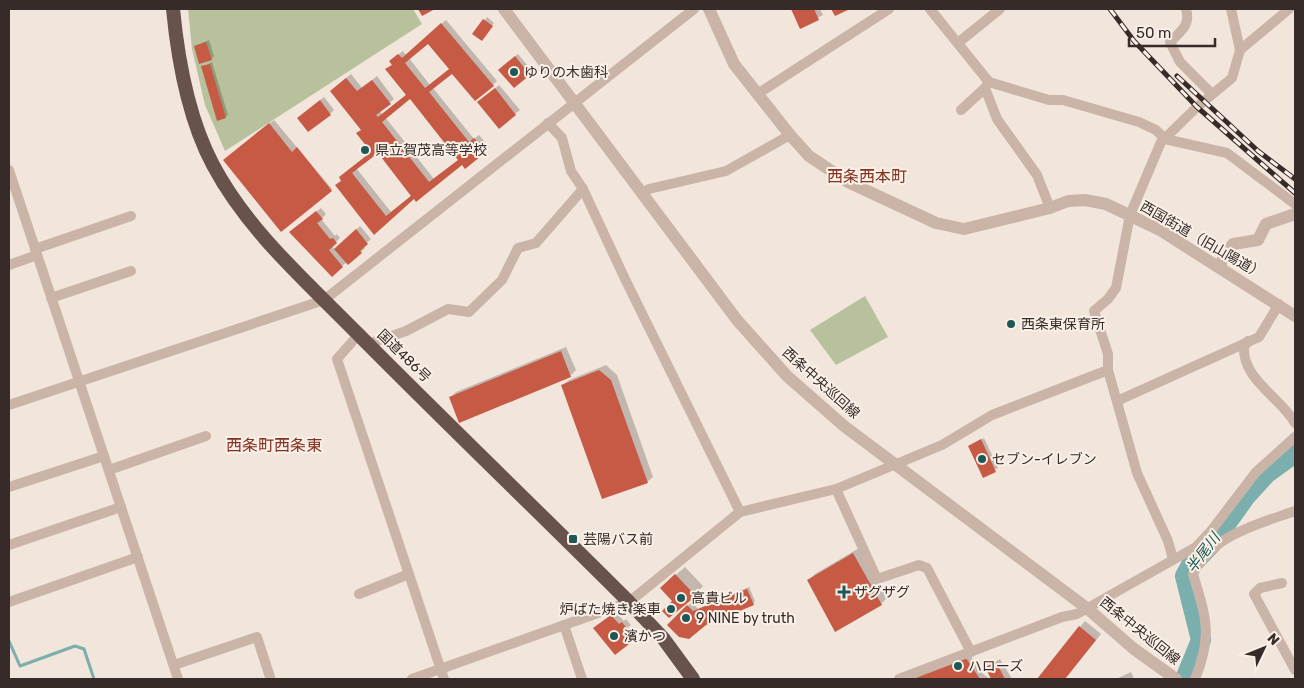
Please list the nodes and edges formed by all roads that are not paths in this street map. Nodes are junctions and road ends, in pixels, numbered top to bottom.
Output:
1 (173, 9) edge
2 (504, 9) edge
3 (694, 9) edge
4 (709, 9) edge
5 (889, 9) edge
6 (930, 9) edge
7 (1000, 9) edge
8 (1186, 9) edge
9 (1231, 9) edge
10 (1289, 9) edge
11 (959, 42) junction
12 (1240, 50) junction
13 (987, 85) junction
14 (759, 93) junction
15 (1212, 94) junction
16 (575, 103) junction
17 (961, 110) dead end
18 (548, 123) junction
19 (790, 135) junction
20 (1165, 139) junction
21 (9, 170) edge
22 (583, 189) junction
23 (643, 193) junction
24 (1295, 204) edge
25 (1050, 208) junction
26 (1295, 214) edge
27 (1130, 215) junction
28 (131, 216) dead end
29 (36, 252) junction
30 (9, 265) edge
31 (1219, 266) junction
32 (131, 271) dead end
33 (51, 298) junction
34 (324, 300) junction
35 (1279, 304) junction
36 (1295, 316) edge
37 (363, 339) junction
38 (1248, 341) junction
39 (1108, 370) junction
40 (79, 382) junction
41 (1116, 402) junction
42 (9, 405) edge
43 (1295, 423) edge
44 (206, 436) dead end
45 (1295, 437) edge
46 (104, 456) junction
47 (894, 464) junction
48 (109, 470) junction
49 (9, 487) edge
50 (836, 489) junction
51 (121, 507) junction
52 (1295, 511) edge
53 (740, 512) junction
54 (1213, 529) junction
55 (1224, 539) junction
56 (9, 545) edge
57 (138, 557) junction
58 (1173, 559) junction
59 (409, 574) junction
60 (1282, 583) dead end
61 (359, 594) dead end
62 (9, 602) edge
63 (629, 602) junction
64 (1088, 609) junction
65 (564, 625) junction
66 (971, 652) junction
67 (174, 665) junction
68 (1295, 670) edge
69 (442, 674) edge
70 (270, 676) dead end
71 (1174, 678) edge
72 (178, 679) edge
73 (412, 679) edge
74 (582, 679) edge
75 (693, 679) edge
76 (899, 679) edge
77 (1194, 679) edge

1 - 34 highway, 国道486号
2 - 16 street, 西条中央巡回線
3 - 16 street
4 - 14 street, 西国街道（旧山陽道）
5 - 14 street
6 - 11 street
7 - 11 street
8 - 15 street
9 - 12 street
10 - 12 street
11 - 13 street
12 - 15 street
13 - 17 street
13 - 20 street
13 - 25 street
14 - 19 street, 西国街道（旧山陽道）
15 - 20 street
16 - 18 street
16 - 23 street, 西条中央巡回線
18 - 22 street
18 - 34 street
19 - 23 street
19 - 25 street, 西国街道（旧山陽道）
20 - 24 street
20 - 27 street
21 - 29 street
22 - 37 street
22 - 53 street
23 - 47 street, 西条中央巡回線
25 - 27 street, 西国街道（旧山陽道）
26 - 31 street
27 - 31 street, 西国街道（旧山陽道）
27 - 39 street
28 - 29 street
29 - 30 street
29 - 33 street
31 - 35 street, 西国街道（旧山陽道）
32 - 33 street
33 - 40 street
34 - 37 highway, 国道486号
34 - 40 street
35 - 36 street, 西国街道（旧山陽道）
35 - 38 street
37 - 59 street
37 - 63 highway, 国道486号
38 - 41 street
38 - 43 street
39 - 41 street
39 - 47 street
40 - 42 street
40 - 46 street
41 - 58 street
44 - 48 street
45 - 54 street
46 - 48 street
46 - 49 street
47 - 50 street
47 - 64 street, 西条中央巡回線
48 - 51 street
50 - 53 street
50 - 66 street
51 - 56 street
51 - 57 street
52 - 55 street
53 - 63 street
54 - 55 street
54 - 58 street
55 - 77 street
57 - 62 street
57 - 67 street
58 - 64 street
59 - 61 street
59 - 69 street
60 - 68 street
63 - 65 street
63 - 75 highway, 国道486号
64 - 66 street
64 - 71 street, 西条中央巡回線
65 - 69 street
65 - 74 street
66 - 76 street
67 - 70 street
67 - 72 street
69 - 73 street

